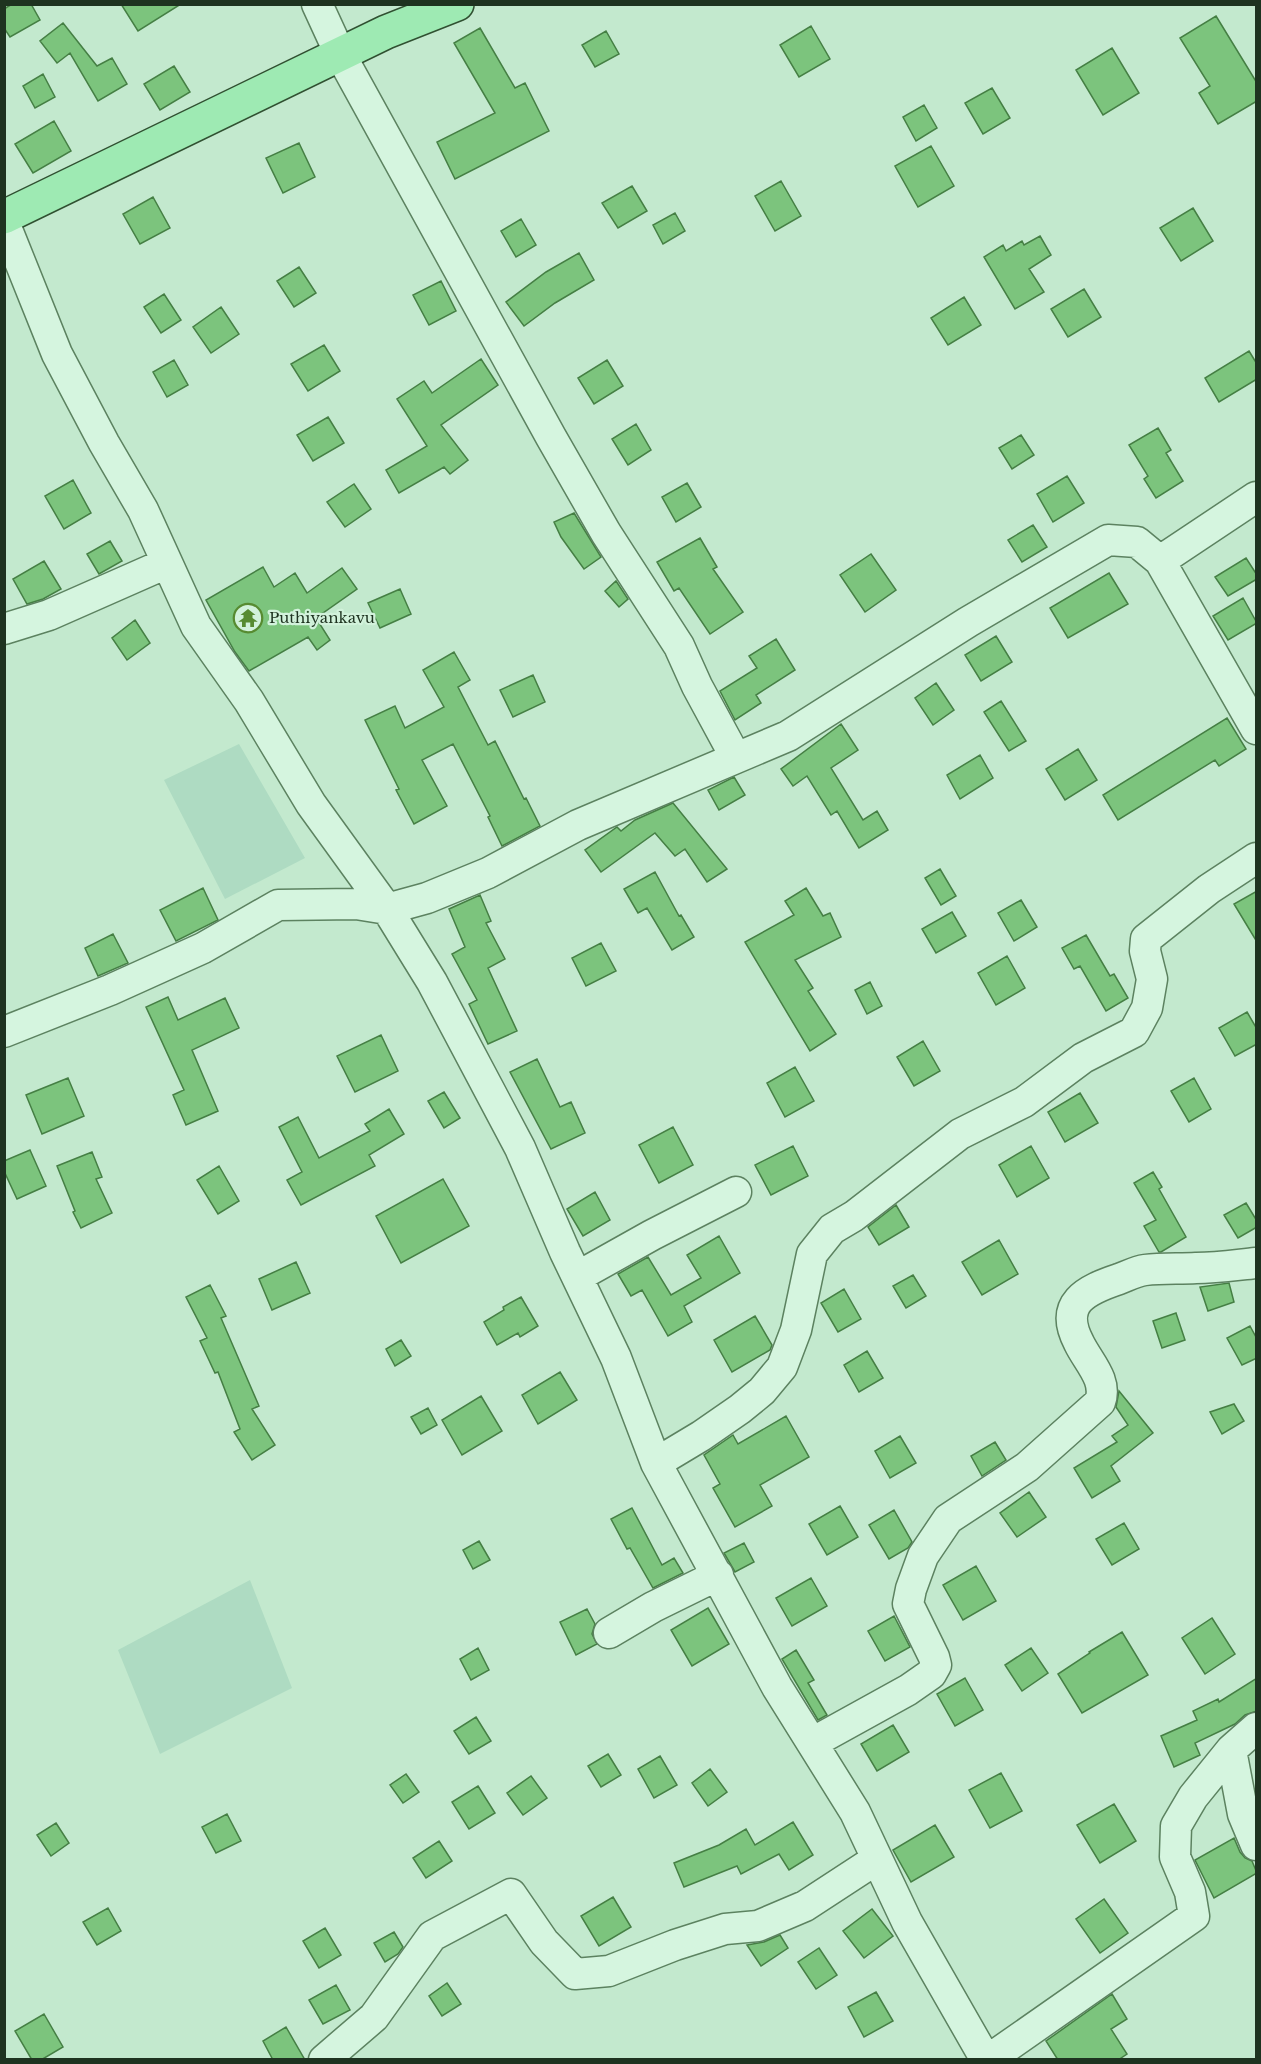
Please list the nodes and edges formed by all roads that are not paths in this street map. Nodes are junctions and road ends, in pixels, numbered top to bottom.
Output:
1 (316, 4) edge
2 (457, 4) edge
3 (340, 54) junction
4 (4, 217) edge
5 (4, 222) edge
6 (1257, 497) edge
7 (1160, 561) junction
8 (167, 563) junction
9 (4, 629) edge
10 (1257, 729) edge
11 (736, 758) junction
12 (1257, 858) edge
13 (387, 909) junction
14 (4, 1032) edge
15 (736, 1192) dead end
16 (1257, 1263) edge
17 (577, 1277) junction
18 (656, 1463) junction
19 (717, 1575) junction
20 (609, 1633) dead end
21 (1257, 1728) edge
22 (812, 1743) junction
23 (1231, 1750) junction
24 (1257, 1845) edge
25 (877, 1859) junction
26 (324, 2060) edge
27 (987, 2060) edge

1 - 3 street
2 - 3 main road
3 - 4 main road
3 - 11 street
5 - 8 street
6 - 7 street
7 - 10 street
7 - 11 street
8 - 9 street
8 - 13 street
11 - 13 street
12 - 18 street
13 - 14 street
13 - 17 street
15 - 17 street
16 - 22 street
17 - 18 street
18 - 19 street
19 - 20 street
19 - 22 street
21 - 23 street
22 - 25 street
23 - 24 street
23 - 27 street
25 - 26 street
25 - 27 street

